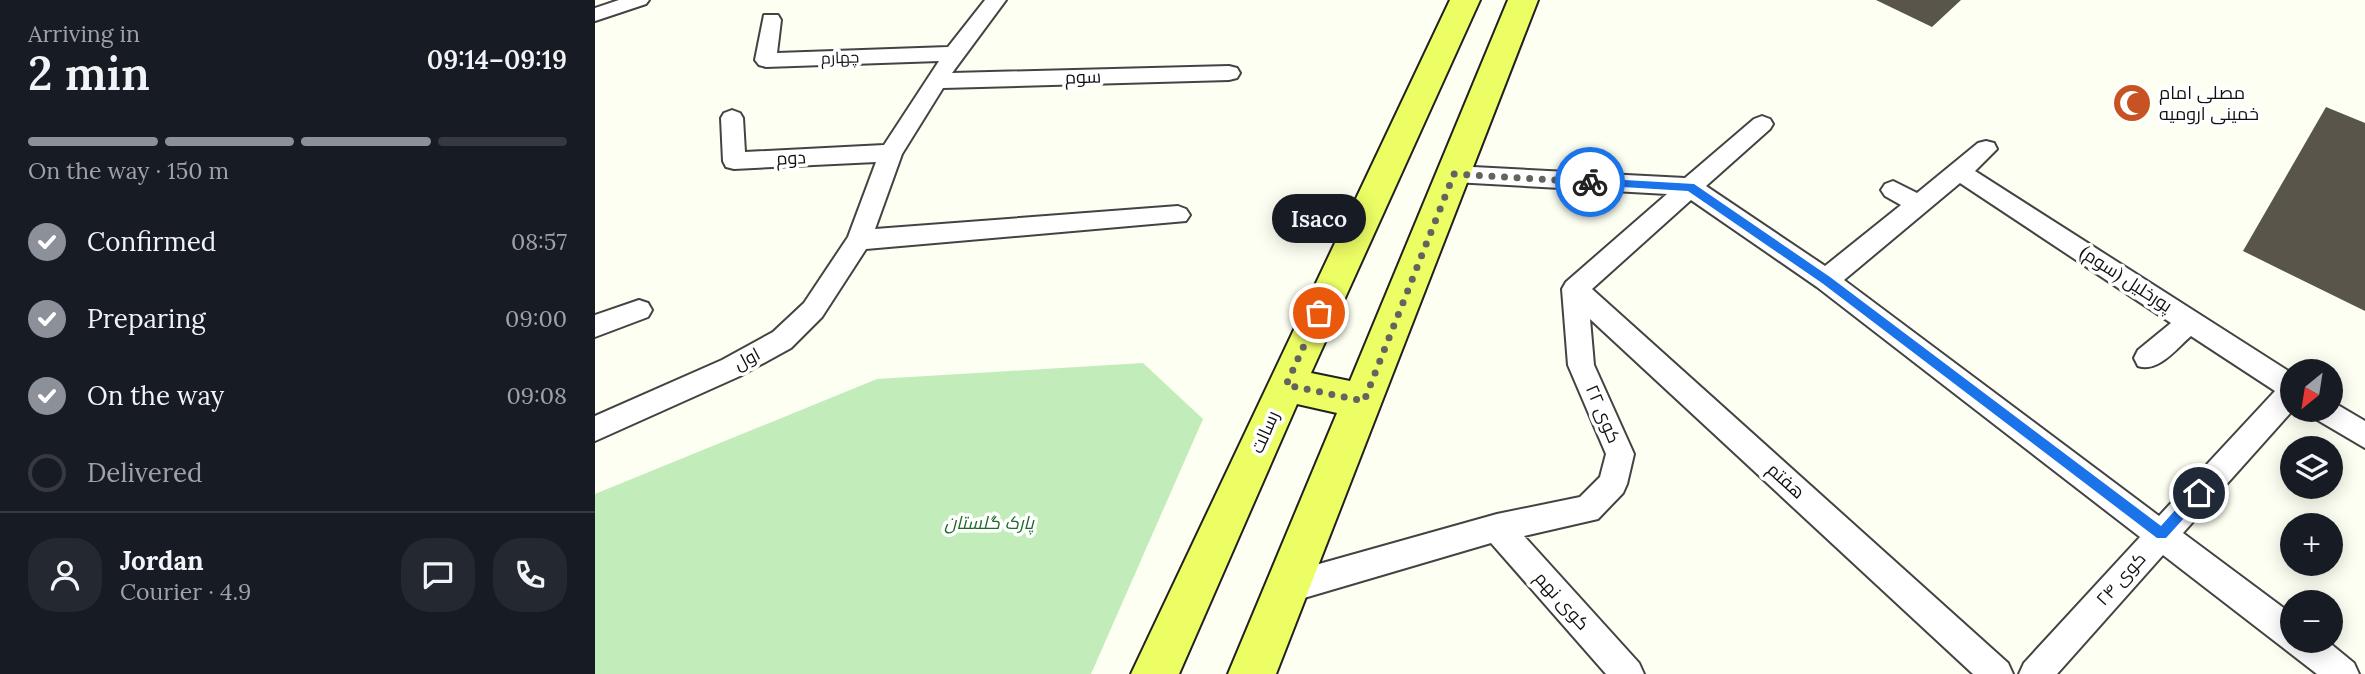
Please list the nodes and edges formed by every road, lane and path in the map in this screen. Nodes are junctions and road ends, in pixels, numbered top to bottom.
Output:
1 (639, 0) edge
2 (996, 0) edge
3 (1465, 0) edge
4 (1523, 0) edge
5 (595, 15) edge
6 (771, 20) dead end
7 (954, 54) junction
8 (1229, 72) dead end
9 (936, 81) junction
10 (732, 118) dead end
11 (1762, 124) dead end
12 (1986, 149) dead end
13 (891, 153) junction
14 (1958, 171) junction
15 (1454, 174) junction
16 (1690, 187) junction
17 (1893, 190) dead end
18 (1918, 204) junction
19 (1178, 215) dead end
20 (859, 240) junction
21 (1826, 280) junction
22 (1575, 289) junction
23 (639, 310) dead end
24 (2191, 321) junction
25 (595, 326) edge
26 (2147, 358) dead end
27 (2280, 381) edge
28 (1286, 385) junction
29 (1364, 401) junction
30 (2280, 404) edge
31 (2343, 422) edge
32 (595, 429) edge
33 (2365, 436) edge
34 (1497, 528) junction
35 (2162, 534) junction
36 (1287, 588) junction
37 (2280, 625) edge
38 (2316, 653) edge
39 (1155, 674) edge
40 (1252, 674) edge
41 (1628, 674) edge
42 (1997, 674) edge
43 (2035, 674) edge
44 (2343, 674) edge

1 - 5 street
2 - 7 street, اول
3 - 28 main road, رسالت
4 - 15 main road
6 - 7 street, چهارم
7 - 9 street, اول
8 - 9 street, سوم
9 - 13 street, اول
10 - 13 street, دوم
11 - 16 street
12 - 14 street
13 - 20 street, اول
14 - 18 street
14 - 24 street, پورخلیل (سوم)
15 - 16 street
15 - 29 main road
16 - 21 street
16 - 22 street
17 - 18 street
18 - 21 street
19 - 20 street
20 - 32 street, اول
21 - 35 street
22 - 34 street, کوی ۲۲
22 - 42 street, هفتم
23 - 25 street
24 - 26 street
24 - 27 street, پورخلیل (سوم)
28 - 29 main road
28 - 39 main road, رسالت
29 - 36 main road
30 - 35 street, کوی ۲۴
31 - 33 street
34 - 36 street, کوی ۲۲
34 - 41 street, کوی نهم
35 - 37 street
35 - 43 street, کوی ۲۴
36 - 40 main road
38 - 44 street

